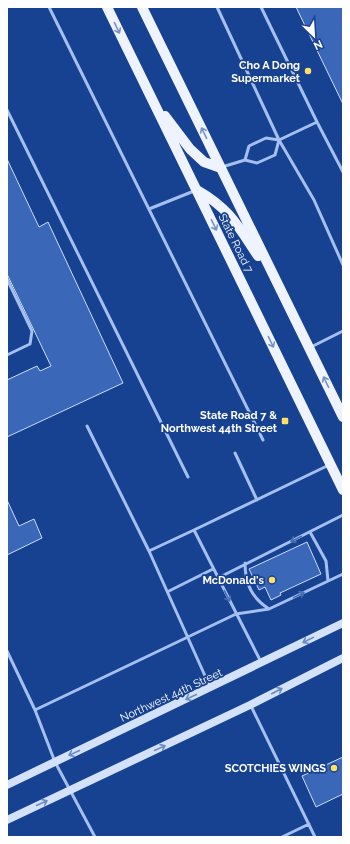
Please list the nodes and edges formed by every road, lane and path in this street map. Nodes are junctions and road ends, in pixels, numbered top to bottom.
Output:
1 (50, 7) edge
2 (107, 7) edge
3 (142, 7) edge
4 (217, 7) edge
5 (261, 7) edge
6 (152, 99) junction
7 (7, 110) edge
8 (317, 122) junction
9 (279, 140) junction
10 (245, 160) junction
11 (221, 168) junction
12 (343, 172) edge
13 (196, 190) junction
14 (149, 209) junction
15 (343, 265) edge
16 (7, 280) edge
17 (280, 288) junction
18 (343, 331) edge
19 (309, 348) junction
20 (7, 355) edge
21 (343, 417) edge
22 (87, 426) dead end
23 (263, 440) dead end
24 (235, 454) dead end
25 (331, 464) junction
26 (188, 477) dead end
27 (343, 490) edge
28 (257, 500) junction
29 (343, 515) edge
30 (194, 530) junction
31 (310, 532) junction
32 (149, 551) junction
33 (245, 563) junction
34 (213, 569) junction
35 (343, 574) edge
36 (218, 578) junction
37 (328, 581) junction
38 (169, 591) junction
39 (269, 609) junction
40 (236, 614) junction
41 (343, 623) edge
42 (188, 636) junction
43 (7, 651) edge
44 (343, 658) edge
45 (261, 663) junction
46 (211, 688) junction
47 (250, 705) junction
48 (35, 710) junction
49 (55, 762) junction
50 (7, 785) edge
51 (70, 790) junction
52 (7, 820) edge
53 (309, 824) junction
54 (95, 837) edge
55 (282, 837) edge
56 (315, 837) edge

1 - 14 lane
2 -> 6 main road, State Road 7
11 -> 3 main road, State Road 7
4 - 9 lane
5 - 8 lane
6 - 11 main road
6 - 13 main road, State Road 7
7 - 26 lane
8 - 9 lane
8 - 12 lane
9 - 10 lane
9 - 10 lane
9 - 15 lane
10 - 11 lane
11 - 17 main road, State Road 7
13 - 14 lane
13 - 17 main road
13 -> 25 main road, State Road 7
14 - 23 lane
16 - 20 lane
17 - 19 main road, State Road 7
18 - 19 lane
21 -> 19 main road, State Road 7
22 - 32 lane
24 - 28 lane
25 - 27 main road, State Road 7
25 - 28 lane
28 - 30 lane
29 - 31 lane
30 - 32 lane
30 - 34 lane
31 -> 33 lane
31 - 37 lane
32 - 38 lane
33 - 36 lane
33 - 39 lane
34 - 36 lane
34 - 38 lane
35 - 37 lane
36 -> 40 lane
39 -> 37 lane
38 - 42 lane
39 - 40 lane
40 - 42 lane
40 - 45 lane
41 -> 45 street, Northwest 44th Street
42 - 46 lane
42 - 48 lane
43 - 48 lane
47 -> 44 street
45 - 46 street, Northwest 44th Street
46 -> 49 street, Northwest 44th Street
51 -> 47 street
47 - 53 lane
48 - 49 lane
49 - 50 street, Northwest 44th Street
49 - 51 lane
52 -> 51 street
51 - 54 lane
53 - 55 lane
53 - 56 lane

